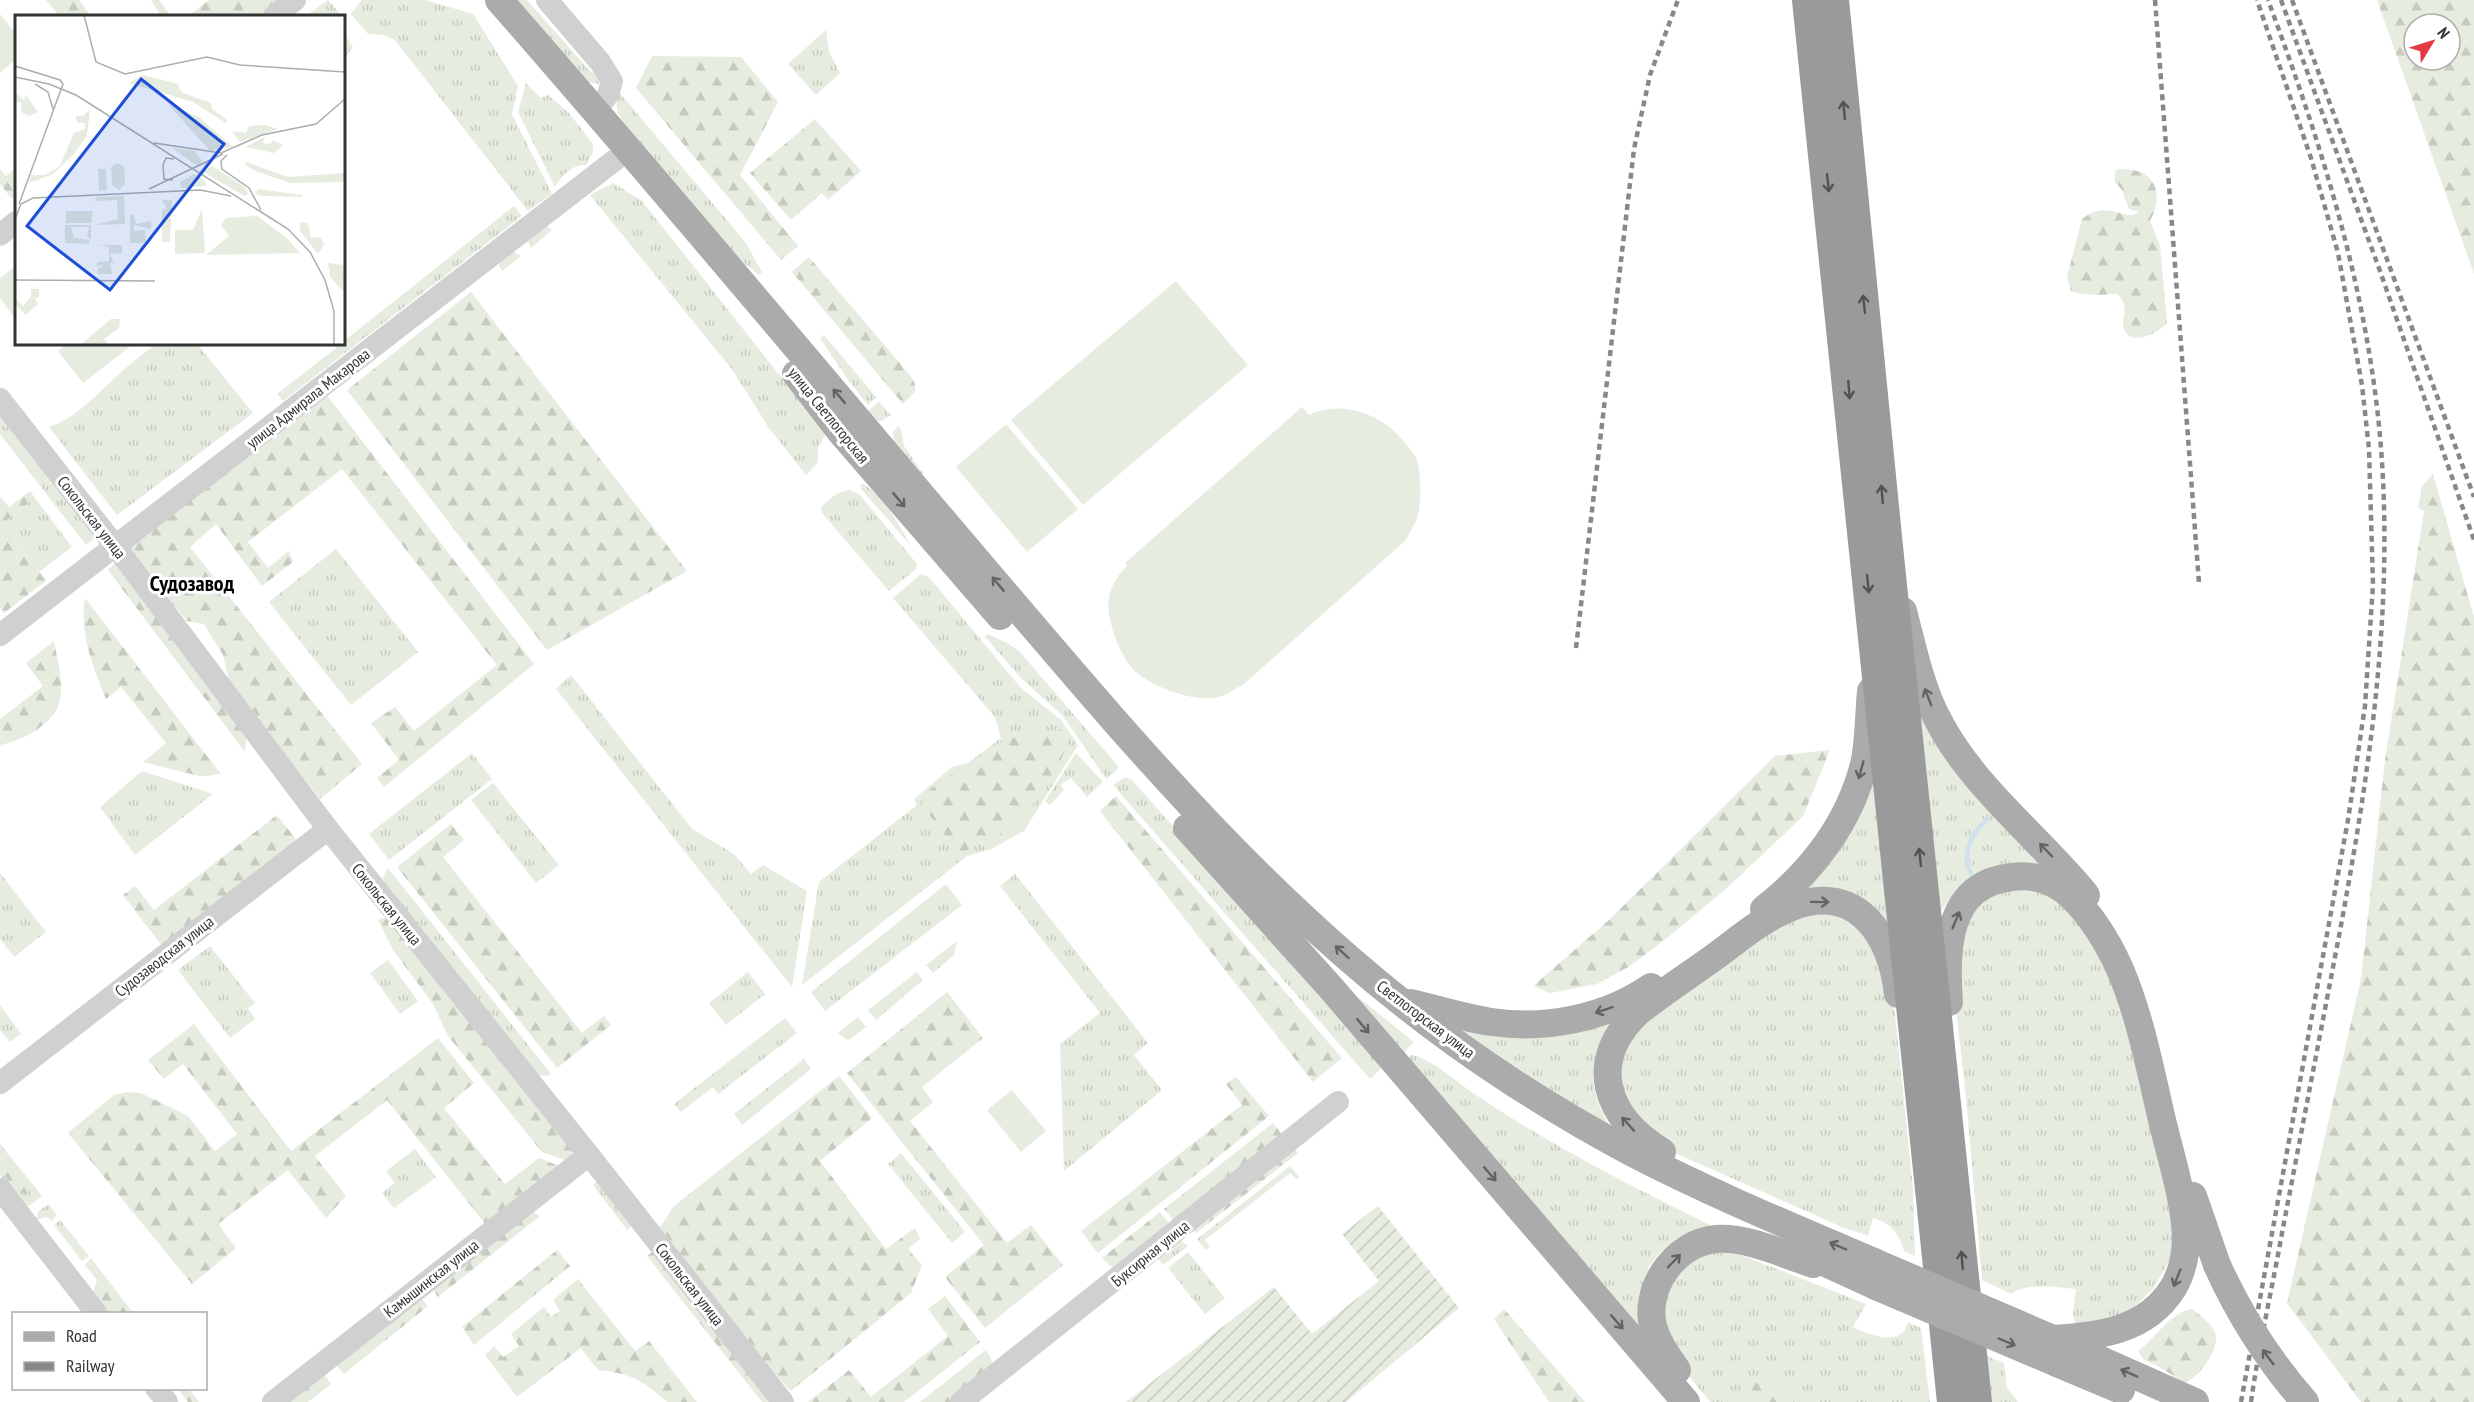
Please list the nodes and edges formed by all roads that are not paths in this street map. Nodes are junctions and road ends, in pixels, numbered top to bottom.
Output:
1 (295, 0) edge
2 (479, 0) edge
3 (500, 0) edge
4 (548, 0) edge
5 (1808, 0) edge
6 (1833, 0) edge
7 (275, 15) edge
8 (596, 110) junction
9 (615, 160) junction
10 (15, 223) edge
11 (0, 235) edge
12 (0, 399) edge
13 (116, 547) junction
14 (1887, 552) junction
15 (0, 635) edge
16 (1874, 650) junction
17 (1062, 662) joint
18 (1185, 825) junction
19 (328, 829) junction
20 (1400, 1000) junction
21 (0, 1083) edge
22 (1338, 1102) dead end
23 (1951, 1145) junction
24 (589, 1155) junction
25 (0, 1189) edge
26 (1932, 1206) junction
27 (1803, 1231) junction
28 (1939, 1270) junction
29 (1875, 1274) junction
30 (95, 1312) edge
31 (2055, 1351) junction
32 (157, 1390) edge
33 (2189, 1399) edge
34 (167, 1402) edge
35 (273, 1402) edge
36 (783, 1402) edge
37 (961, 1402) edge
38 (1686, 1402) edge
39 (1703, 1402) edge
40 (1940, 1402) edge
41 (1953, 1402) edge
42 (1976, 1402) edge
43 (2109, 1402) edge
44 (2149, 1402) edge
45 (2305, 1402) edge

1 - 7 street
2 - 9 main road, улица Светлогорская
3 - 8 main road, улица Светлогорская
4 - 8 street
5 -> 16 highway
14 -> 6 highway
17 -> 8 main road, улица Светлогорская
9 - 13 street, улица Адмирала Макарова
9 -> 18 main road, улица Светлогорская
10 - 11 street
12 - 13 street, Сокольская улица
13 - 15 street, улица Адмирала Макарова
13 - 19 street, Сокольская улица
23 -> 14 highway
45 -> 14 main road, bridge
16 -> 20 main road
16 - 26 highway
20 -> 17 main road, Светлогорская улица
18 - 29 main road, Светлогорская улица
18 -> 38 main road
19 - 21 street, Судозаводская улица
19 - 24 street, Сокольская улица
20 - 27 main road, Светлогорская улица
22 - 37 street, Буксирная улица
23 -> 31 main road
42 -> 23 highway
24 - 35 street, Камышинская улица
24 - 36 street, Сокольская улица
25 - 30 street
27 -> 26 main road
26 - 28 highway
29 -> 27 main road, Светлогорская улица
28 - 40 main road
28 - 41 highway
29 - 31 main road, bridge
39 -> 29 main road
33 -> 31 main road
31 - 43 main road
31 - 44 main road
32 - 34 street

